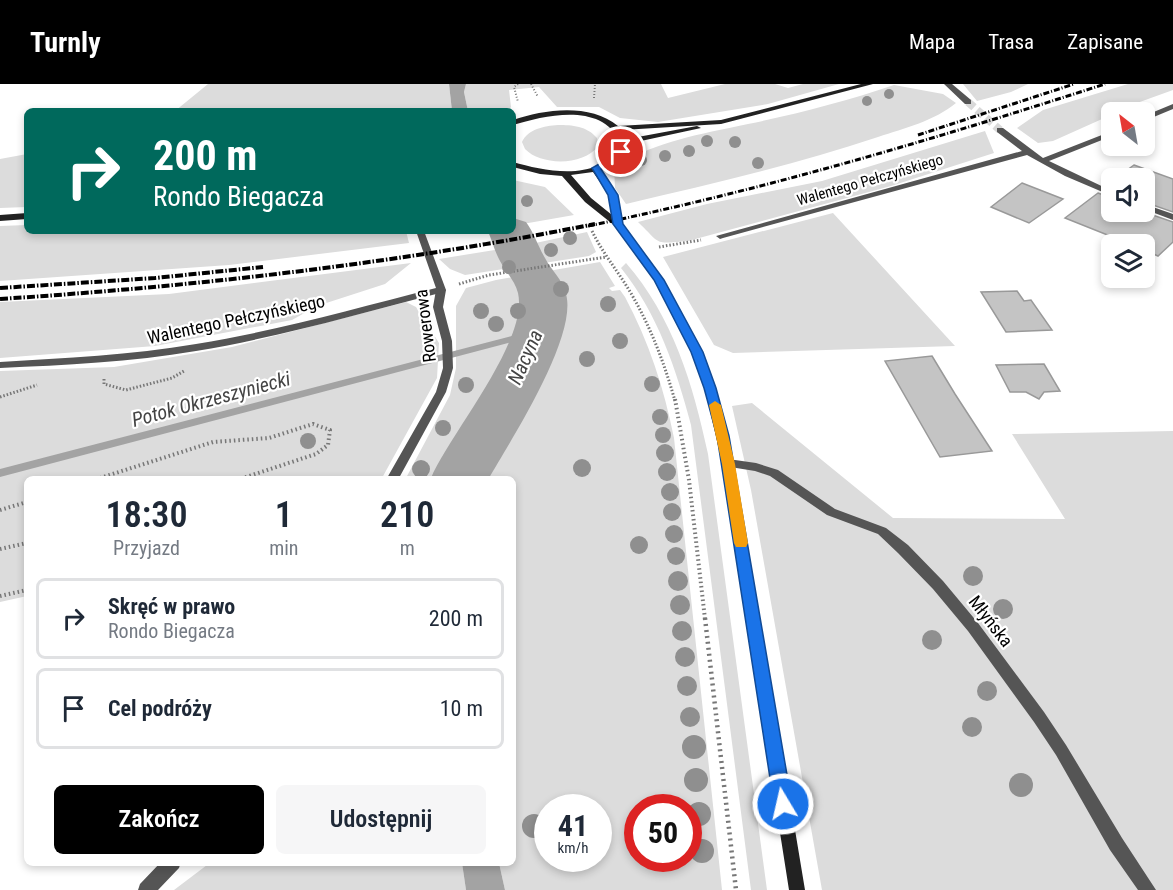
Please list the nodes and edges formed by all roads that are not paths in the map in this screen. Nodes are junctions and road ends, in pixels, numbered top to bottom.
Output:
1 (869, 84) edge
2 (948, 84) edge
3 (968, 102) tunnel mouth
4 (1173, 106) edge
5 (1155, 114) edge
6 (516, 122) edge
7 (712, 123) junction
8 (616, 128) junction
9 (1000, 130) tunnel mouth
10 (1101, 137) edge
11 (624, 142) junction
12 (1028, 152) junction
13 (1042, 161) junction
14 (516, 165) edge
15 (596, 168) junction
16 (565, 174) junction
17 (1101, 189) edge
18 (1155, 210) edge
19 (24, 216) edge
20 (1173, 217) edge
21 (0, 218) edge
22 (618, 224) junction
23 (421, 234) edge
24 (720, 236) road end
25 (441, 290) junction
26 (0, 365) edge
27 (728, 464) junction
28 (394, 476) edge
29 (169, 866) edge
30 (146, 890) edge
31 (797, 890) edge
32 (1148, 890) edge

1 - 7 main road
2 - 3 street
4 - 5 street
6 - 8 main road
7 - 8 main road
7 - 11 main road
8 - 11 main road
9 - 12 street
10 - 13 street
11 - 15 main road
12 - 13 street
12 - 24 street, Walentego Pełczyńskiego
13 - 17 street
14 - 16 main road
15 - 16 main road
15 - 22 main road
16 - 22 main road
18 - 20 street
19 - 21 main road
22 - 27 main road
23 - 25 street, Rowerowa
25 - 26 street, Walentego Pełczyńskiego
25 - 28 street, Rowerowa
27 - 31 main road
27 - 32 street, Młyńska
29 - 30 street

